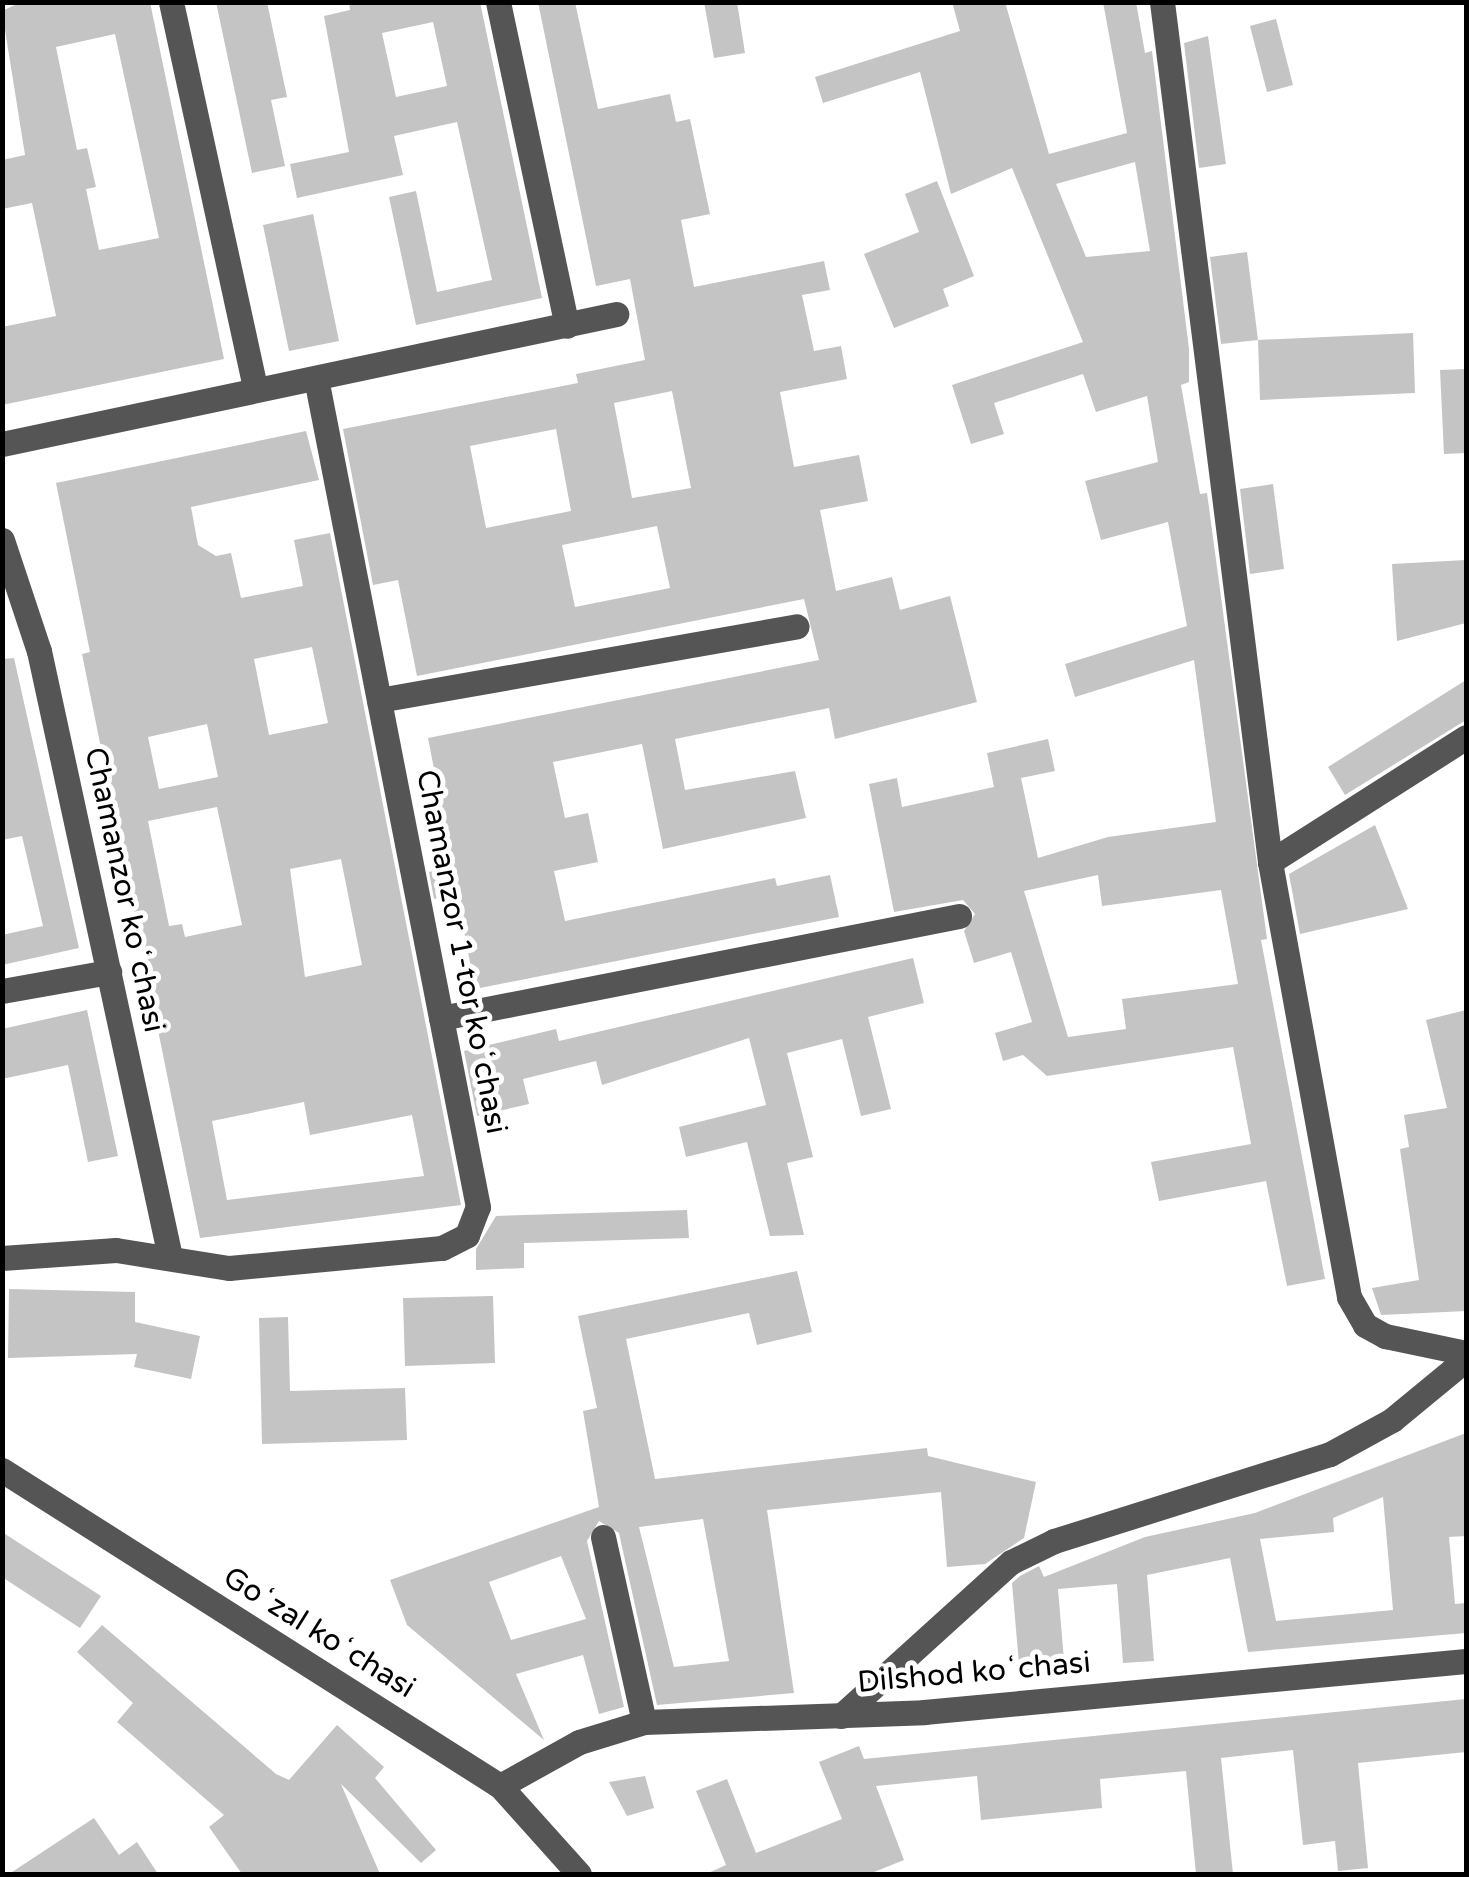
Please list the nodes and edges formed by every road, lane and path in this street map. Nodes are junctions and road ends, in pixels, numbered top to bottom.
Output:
1 (171, 2) edge
2 (498, 2) edge
3 (1162, 2) edge
4 (616, 314) dead end
5 (567, 326) junction
6 (317, 383) junction
7 (255, 386) junction
8 (2, 444) edge
9 (2, 540) edge
10 (796, 626) dead end
11 (379, 700) junction
12 (1466, 738) edge
13 (1270, 862) junction
14 (958, 916) dead end
15 (109, 972) junction
16 (2, 990) edge
17 (441, 1018) junction
18 (170, 1257) junction
19 (2, 1258) edge
20 (1466, 1356) edge
21 (2, 1470) edge
22 (603, 1537) dead end
23 (1466, 1661) edge
24 (841, 1716) junction
25 (644, 1722) junction
26 (500, 1786) junction
27 (579, 1874) edge

1 - 7 street
2 - 5 street
3 - 13 street
4 - 5 street
5 - 6 street
6 - 7 street
6 - 11 street, Chamanzor 1-tor koʻchasi
7 - 8 street
9 - 15 street, Chamanzor koʻchasi
10 - 11 street
11 - 17 street, Chamanzor 1-tor koʻchasi
12 - 13 street
13 - 20 street
14 - 17 street
15 - 16 street
15 - 18 street, Chamanzor koʻchasi
17 - 18 street, Chamanzor 1-tor koʻchasi
18 - 19 street, Chamanzor 1-tor koʻchasi
20 - 24 street
21 - 26 street, Goʻzal koʻchasi
22 - 25 street
23 - 24 street, Dilshod koʻchasi
24 - 25 street, Dilshod koʻchasi
25 - 26 street, Dilshod koʻchasi
26 - 27 street, Goʻzal koʻchasi

